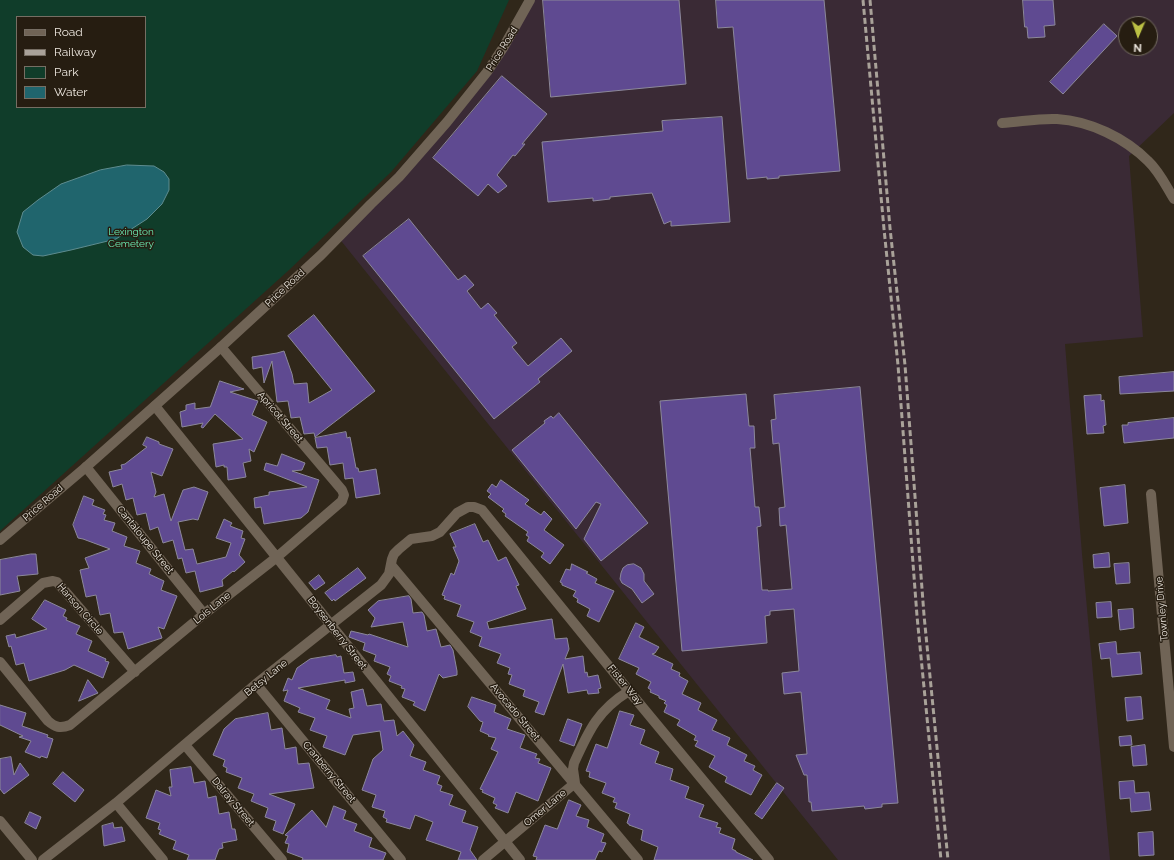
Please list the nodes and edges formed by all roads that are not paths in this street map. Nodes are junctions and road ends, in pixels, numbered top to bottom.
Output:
1 (530, 0) edge
2 (1002, 123) dead end
3 (1174, 199) edge
4 (220, 347) junction
5 (155, 406) junction
6 (86, 467) junction
7 (339, 486) joint
8 (1151, 494) dead end
9 (482, 510) joint
10 (0, 540) edge
11 (277, 557) junction
12 (391, 565) junction
13 (204, 614) junction
14 (0, 620) edge
15 (330, 626) junction
16 (0, 662) edge
17 (1170, 664) edge
18 (135, 672) junction
19 (256, 684) junction
20 (629, 691) junction
21 (185, 745) junction
22 (1174, 747) edge
23 (575, 783) junction
24 (116, 803) junction
25 (0, 821) edge
26 (505, 842) junction
27 (32, 860) edge
28 (43, 860) edge
29 (163, 860) edge
30 (282, 860) edge
31 (401, 860) edge
32 (483, 860) edge
33 (520, 860) edge
34 (638, 860) edge
35 (769, 860) edge

1 - 4 street, Price Road
2 - 3 street
4 - 5 street, Price Road
4 - 7 street, Apricot Street
5 - 6 street, Price Road
5 - 11 street, Boysenberry Street
6 - 10 street, Price Road
6 - 13 street, Cantaloupe Street
7 - 11 street, Lois Lane
8 - 17 street, Townley Drive
9 - 12 street, Betsy Lane
9 - 20 street, Fister Way
11 - 13 street, Lois Lane
11 - 15 street, Boysenberry Street
12 - 15 street, Betsy Lane
12 - 23 street, Avocado Street
13 - 18 street, Lois Lane
14 - 18 street, Hanson Circle
15 - 19 street, Betsy Lane
15 - 26 street, Boysenberry Street
16 - 18 street, Lois Lane
17 - 22 street, Townley Drive
19 - 21 street, Betsy Lane
19 - 31 street, Cranberry Street
20 - 23 street, Omer Lane
20 - 35 street, Fister Way
21 - 24 street, Betsy Lane
21 - 30 street, Dalray Street
23 - 26 street, Omer Lane
23 - 34 street, Avocado Street
24 - 28 street, Betsy Lane
24 - 29 street
25 - 27 street
26 - 32 street, Omer Lane
26 - 33 street, Boysenberry Street

